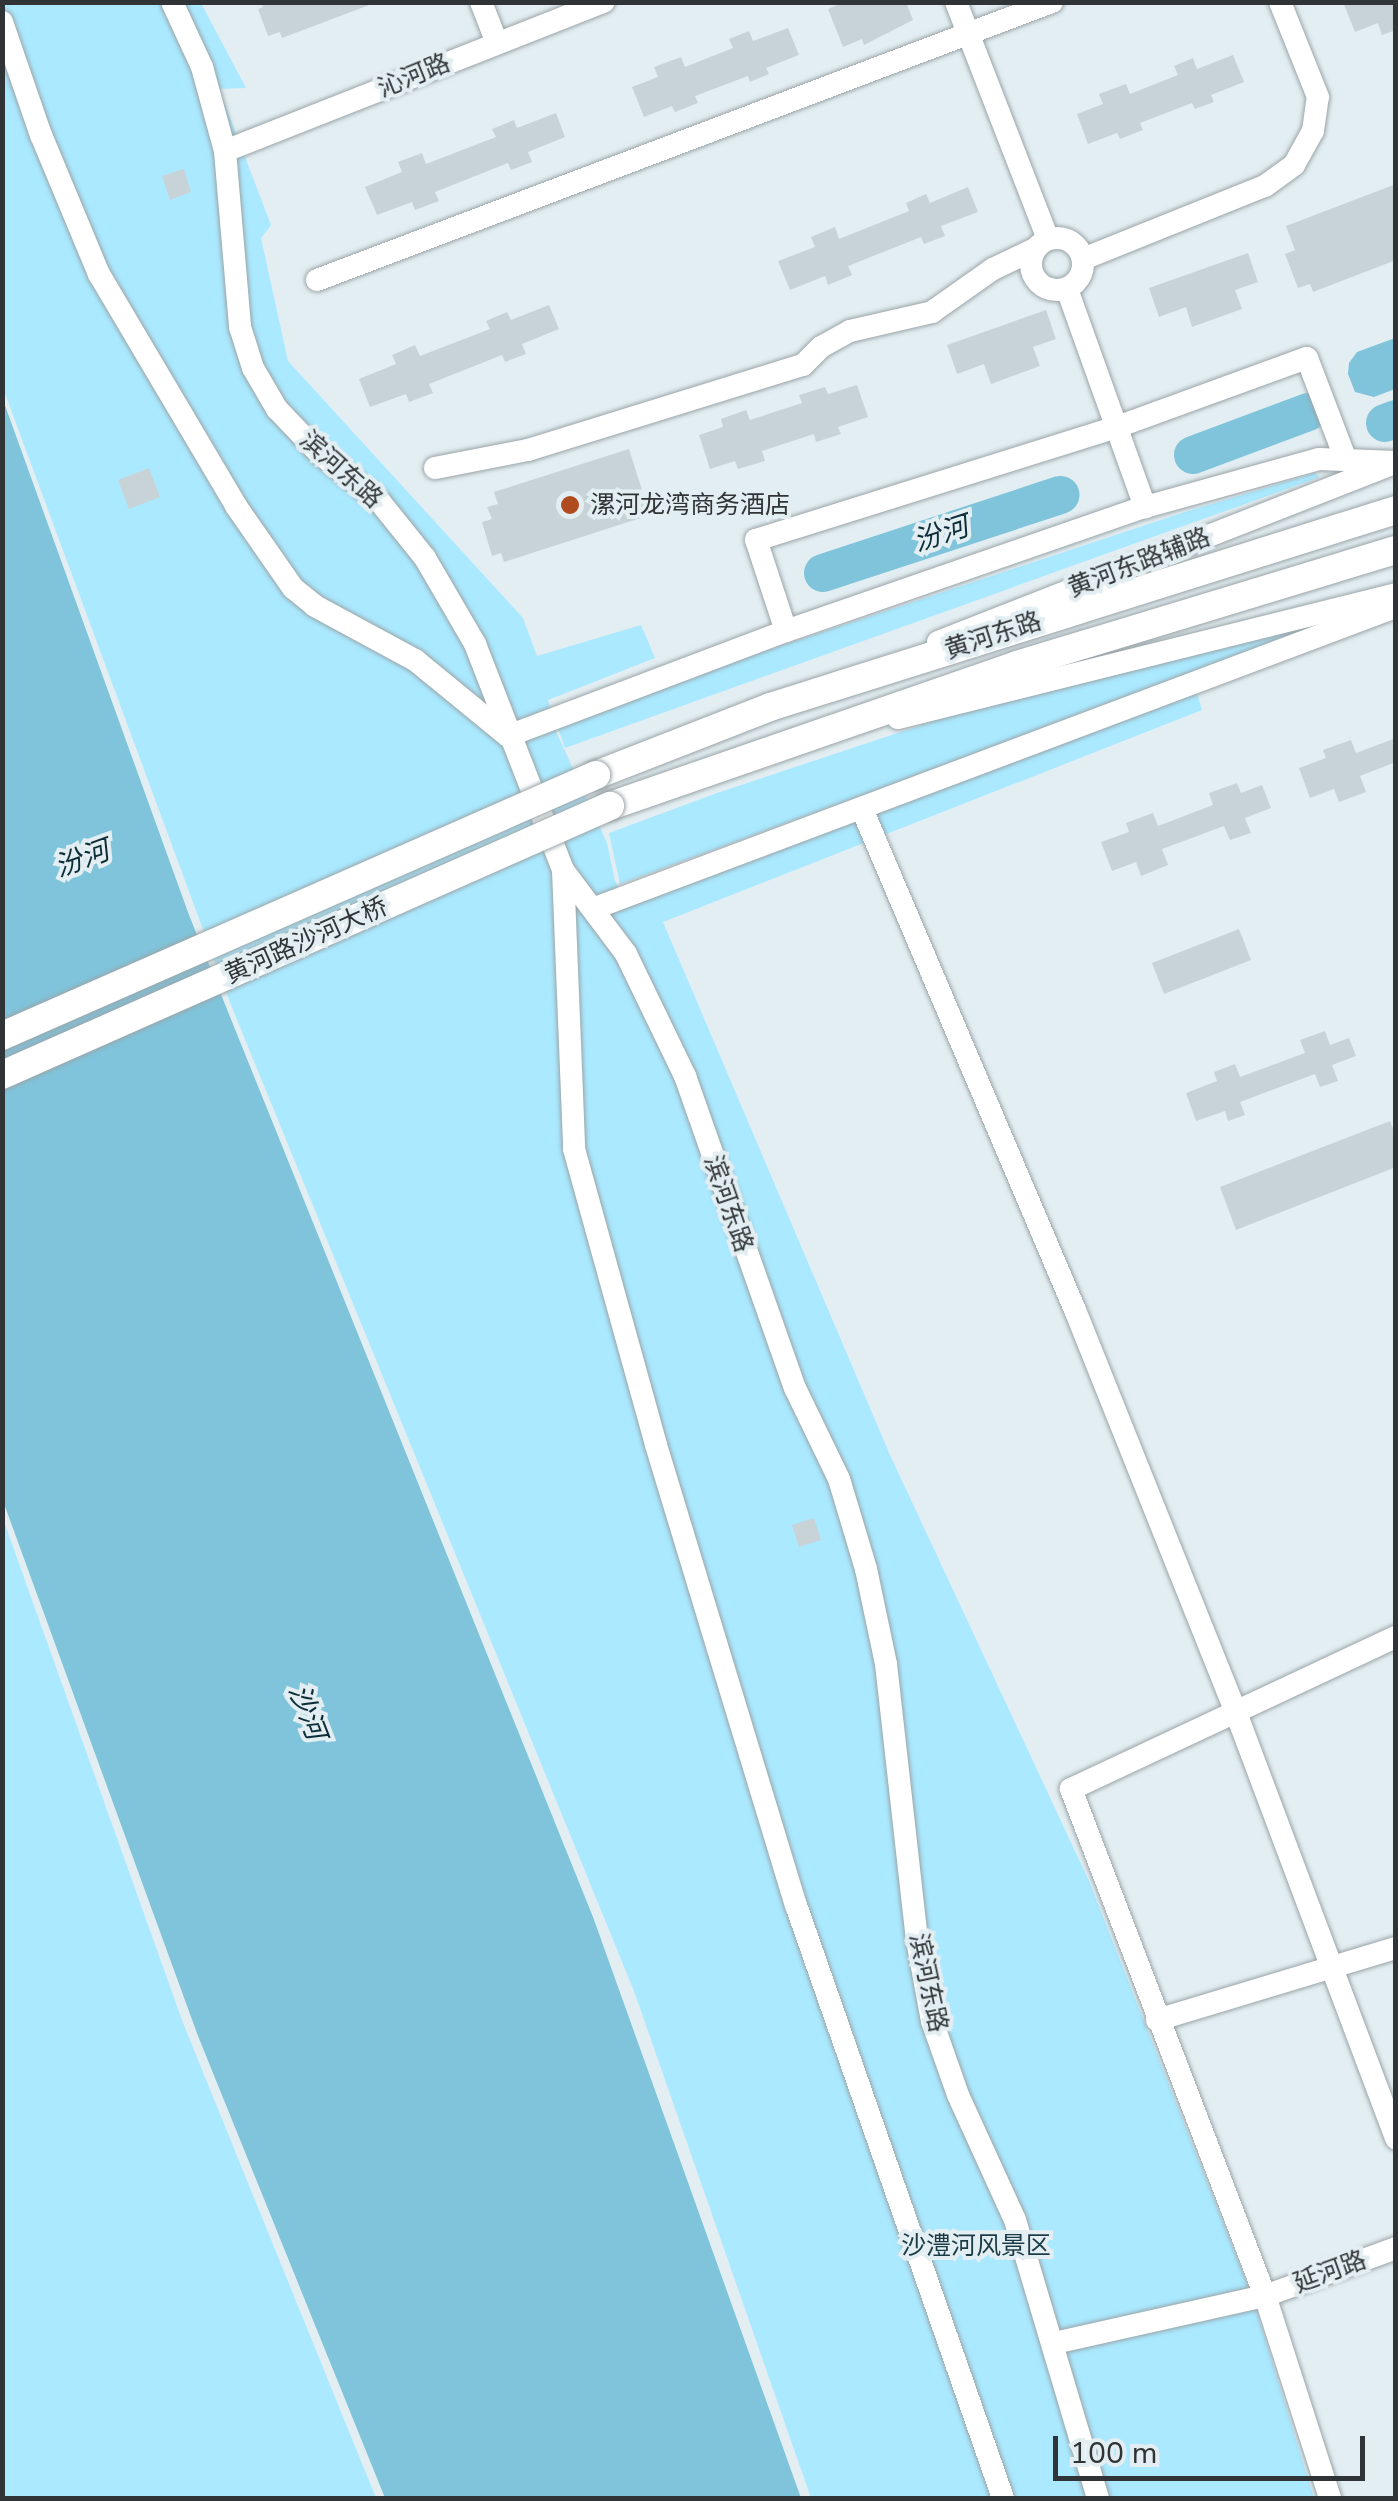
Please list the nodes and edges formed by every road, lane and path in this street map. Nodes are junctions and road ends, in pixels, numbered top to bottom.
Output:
1 (172, 2) edge
2 (481, 2) edge
3 (604, 2) edge
4 (956, 2) edge
5 (1052, 2) edge
6 (1280, 2) edge
7 (2, 22) edge
8 (968, 34) junction
9 (497, 43) junction
10 (225, 151) junction
11 (1042, 244) junction
12 (1083, 259) junction
13 (317, 280) dead end
14 (1067, 289) junction
15 (1116, 427) junction
16 (1346, 460) junction
17 (1396, 463) edge
18 (434, 468) dead end
19 (1145, 508) junction
20 (1396, 510) edge
21 (1396, 550) edge
22 (1396, 594) edge
23 (1396, 608) edge
24 (786, 631) junction
25 (770, 707) junction
26 (508, 736) junction
27 (778, 748) junction
28 (596, 775) joint
29 (610, 806) joint
30 (862, 809) junction
31 (563, 870) junction
32 (595, 908) junction
33 (2, 1036) edge
34 (2, 1076) edge
35 (1396, 1637) edge
36 (1235, 1710) junction
37 (1396, 1948) edge
38 (1332, 1967) junction
39 (1157, 2020) junction
40 (1396, 2139) edge
41 (1396, 2248) edge
42 (1265, 2296) junction
43 (1054, 2343) junction
44 (1002, 2498) edge
45 (1098, 2498) edge
46 (1330, 2498) edge

1 - 10 street, 滨河东路
2 - 9 street
3 - 9 street, 沁河路
4 - 8 street
5 - 8 street
6 - 12 street
7 - 26 street
8 - 11 street
8 - 13 street
9 - 10 street, 沁河路
10 - 26 street, 滨河东路
11 - 12 street
11 - 14 street
11 - 18 street
12 - 14 street
14 - 15 street
15 - 16 street
15 - 19 street
15 - 24 street
16 - 17 street
16 - 19 street
17 - 25 street, 黄河东路辅路
19 - 24 street
20 - 25 main road, 黄河东路
21 - 27 main road, 黄河东路
22 - 27 street
23 - 30 street
24 - 26 street
25 - 28 main road, 黄河东路
26 - 31 street, 滨河东路
27 - 29 main road, 黄河东路
28 - 33 main road, 黄河路沙河大桥, bridge
29 - 34 main road, 黄河路沙河大桥, bridge
30 - 32 street
30 - 36 street
31 - 32 street, 滨河东路
31 - 44 street
32 - 43 street, 滨河东路
35 - 36 street
36 - 38 street
36 - 39 street
37 - 38 street
38 - 39 street
38 - 40 street
39 - 42 street
41 - 42 street, 延河路
42 - 43 street, 延河路
42 - 46 street
43 - 45 street, 滨河东路

